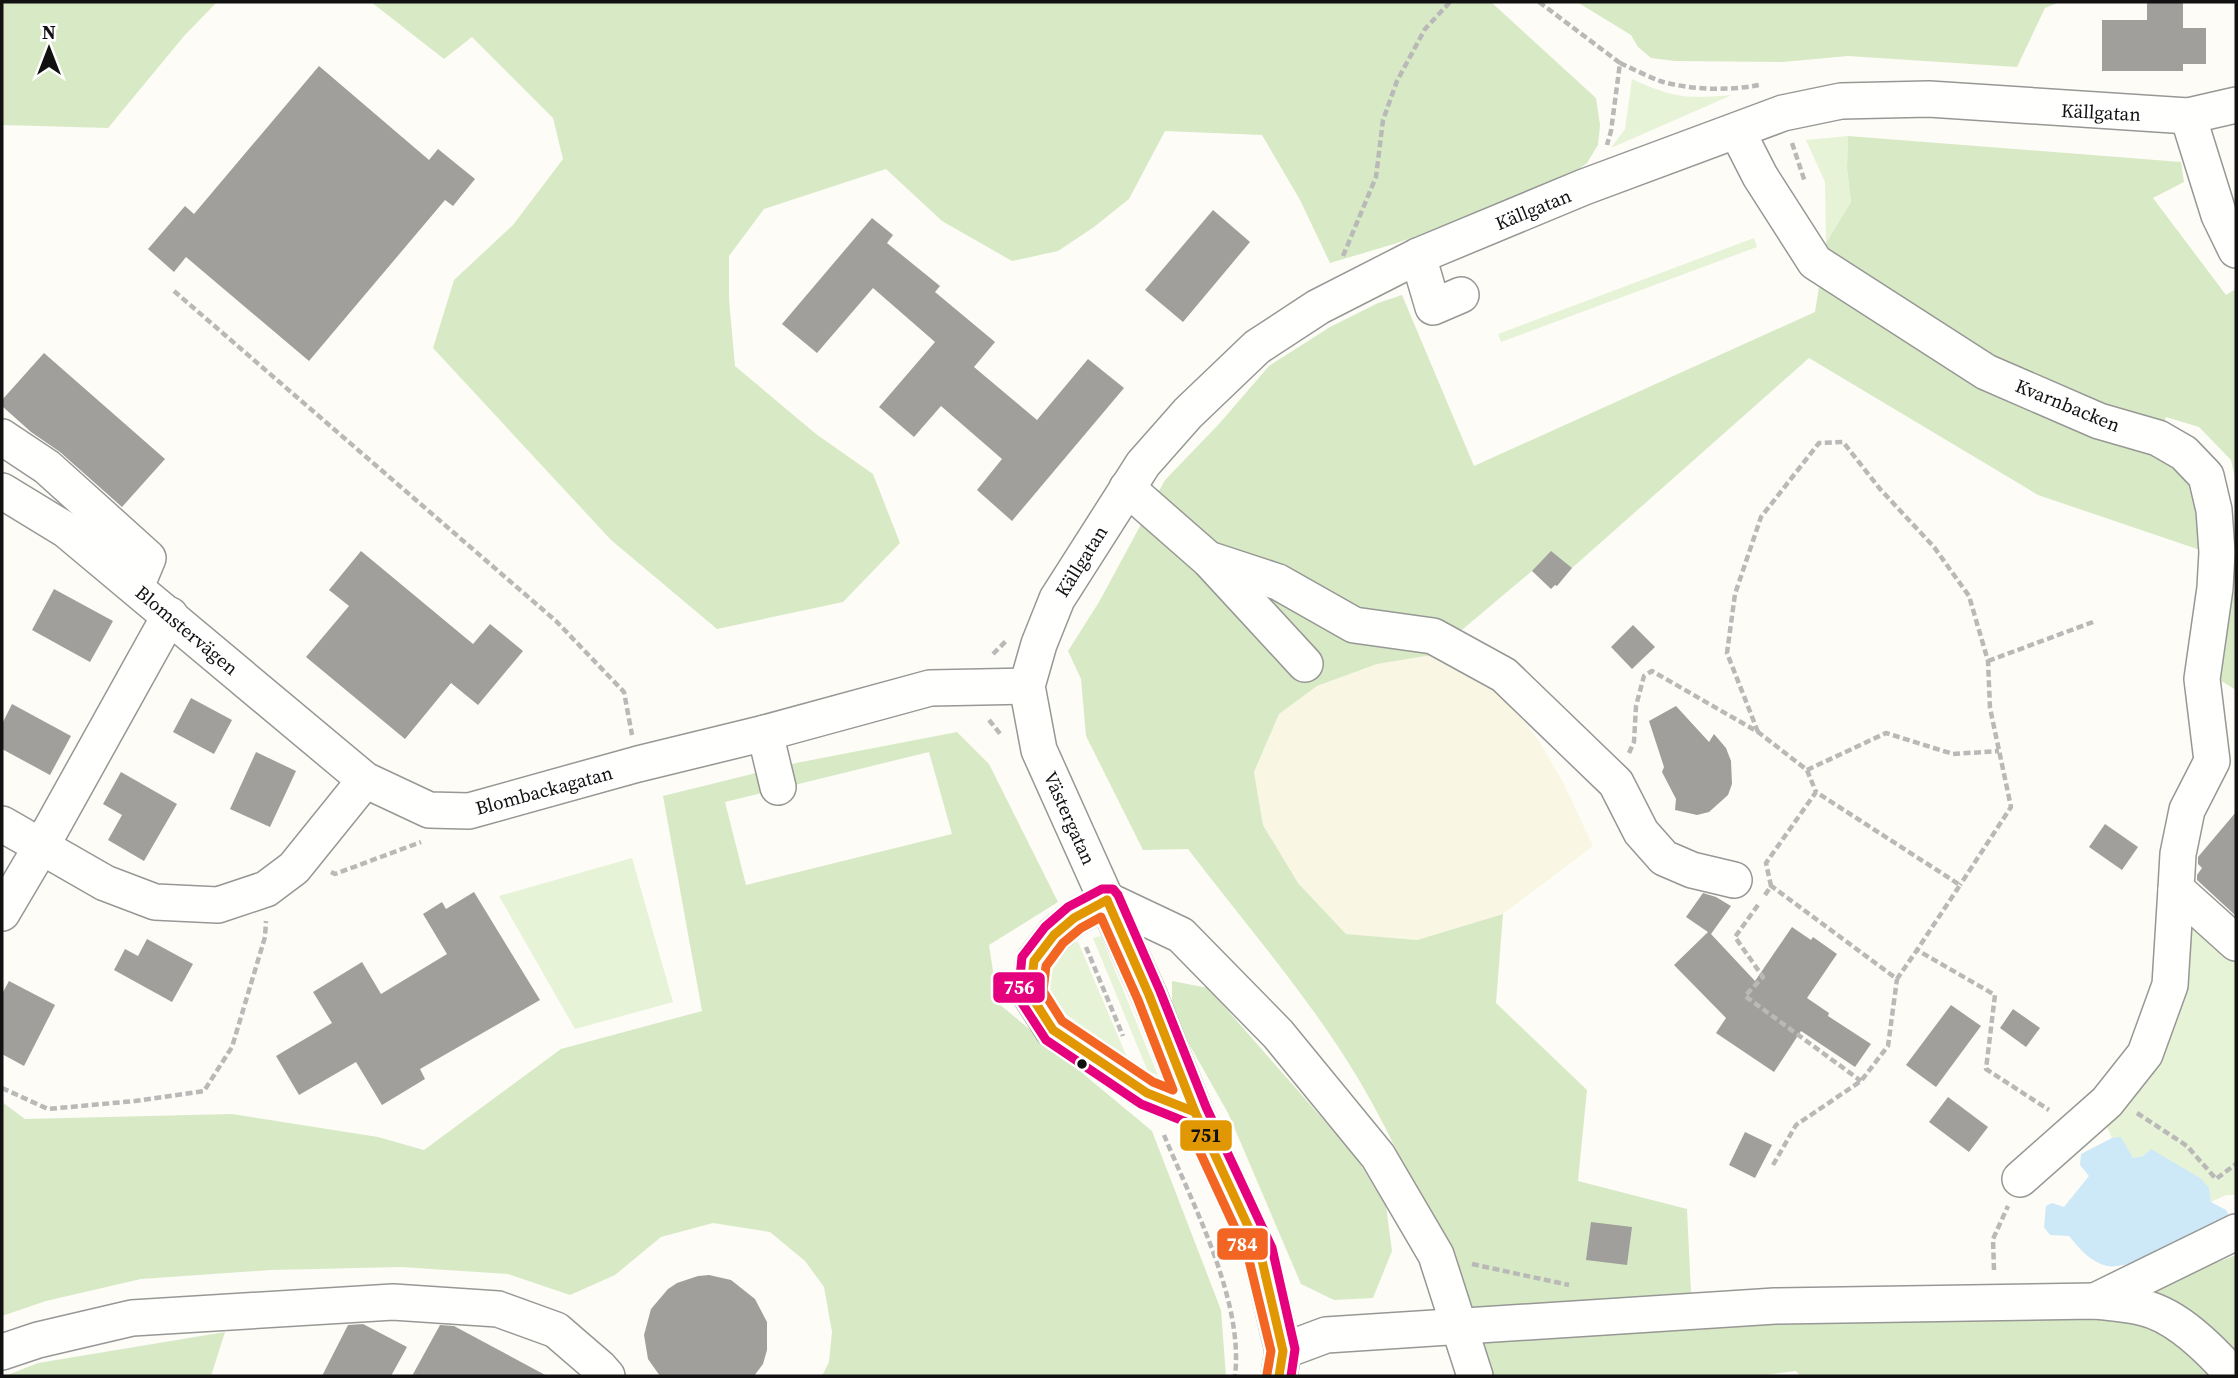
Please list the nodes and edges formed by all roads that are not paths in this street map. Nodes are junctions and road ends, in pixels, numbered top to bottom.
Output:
1 (2236, 104) edge
2 (2188, 116) junction
3 (1737, 131) junction
4 (2236, 250) edge
5 (1418, 256) junction
6 (1461, 296) dead end
7 (2, 438) edge
8 (1127, 488) junction
9 (2, 491) edge
10 (1208, 559) junction
11 (136, 587) junction
12 (170, 615) junction
13 (1305, 664) dead end
14 (1012, 686) junction
15 (765, 733) junction
16 (365, 780) junction
17 (778, 788) dead end
18 (2, 824) edge
19 (41, 847) junction
20 (1734, 880) road end
21 (2176, 888) junction
22 (1107, 901) junction
23 (2, 913) edge
24 (2236, 943) edge
25 (1195, 1112) junction
26 (2020, 1179) road end
27 (2236, 1232) edge
28 (2095, 1301) junction
29 (1458, 1328) junction
30 (2, 1352) edge
31 (1281, 1364) edge
32 (2230, 1368) edge
33 (607, 1376) edge
34 (1475, 1376) edge

1 - 2 street, Källgatan
2 - 3 street, Källgatan
2 - 4 street
3 - 5 street, Källgatan
3 - 21 street, Kvarnbacken
5 - 6 street
5 - 8 street, Källgatan
7 - 11 street
8 - 10 street
8 - 14 street, Källgatan
9 - 11 street, Blomstervägen
10 - 13 street
10 - 20 street
11 - 12 street, Blomstervägen
12 - 16 street, Blomstervägen
12 - 19 street
14 - 15 street, Blombackagatan
14 - 22 street, Västergatan
15 - 16 street, Blombackagatan
15 - 17 street
16 - 19 street
18 - 19 street
19 - 23 street
21 - 24 street
21 - 26 street
22 - 25 street, Västergatan
22 - 25 street
22 - 29 street
25 - 31 street, Västergatan
27 - 28 street
28 - 29 street
28 - 32 street
29 - 31 street
29 - 34 street
30 - 33 street

